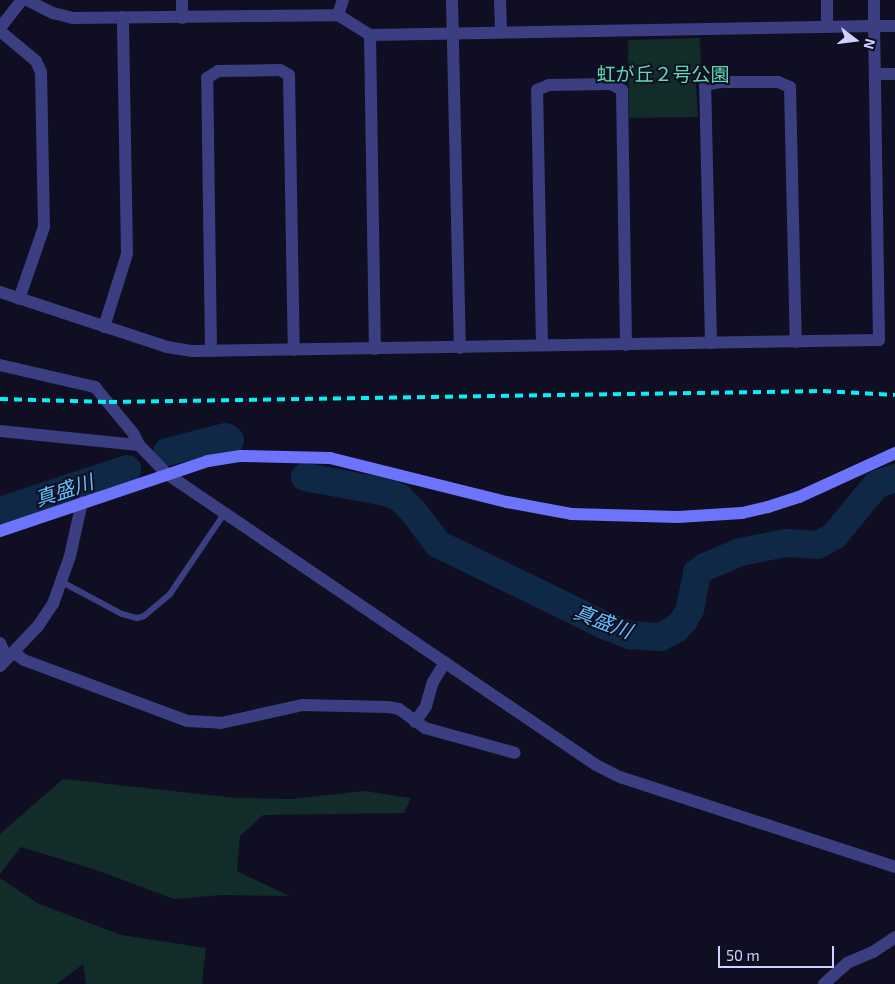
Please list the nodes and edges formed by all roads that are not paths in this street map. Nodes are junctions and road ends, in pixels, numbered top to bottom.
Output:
1 (22, 0) edge
2 (27, 0) edge
3 (182, 0) edge
4 (342, 0) edge
5 (452, 0) edge
6 (500, 0) edge
7 (827, 0) edge
8 (874, 0) edge
9 (338, 15) junction
10 (123, 17) junction
11 (182, 18) junction
12 (874, 26) junction
13 (895, 26) edge
14 (827, 27) junction
15 (0, 30) edge
16 (500, 32) junction
17 (453, 33) junction
18 (370, 35) junction
19 (875, 74) junction
20 (895, 74) edge
21 (0, 292) edge
22 (19, 299) junction
23 (104, 328) junction
24 (796, 342) junction
25 (711, 343) junction
26 (626, 345) junction
27 (542, 346) junction
28 (460, 348) junction
29 (375, 349) junction
30 (294, 350) junction
31 (211, 352) junction
32 (1, 364) edge
33 (0, 431) edge
34 (139, 445) junction
35 (895, 453) edge
36 (167, 474) junction
37 (82, 502) junction
38 (224, 514) junction
39 (0, 531) edge
40 (62, 582) junction
41 (0, 643) edge
42 (7, 659) edge
43 (445, 662) junction
44 (415, 722) junction
45 (515, 753) dead end
46 (895, 867) edge
47 (895, 937) edge
48 (824, 984) edge

1 - 15 street
2 - 10 street
3 - 11 street
4 - 9 street
5 - 17 street
6 - 16 street
7 - 14 street
8 - 12 street
9 - 11 street
9 - 18 street
10 - 11 street
10 - 23 street
12 - 13 street
12 - 14 street
12 - 19 street
14 - 16 street
15 - 22 street
16 - 17 street
17 - 18 street
17 - 28 street
18 - 29 street
19 - 20 street
19 - 24 street
21 - 22 street
22 - 23 street
23 - 31 street
24 - 25 street
24 - 25 street
25 - 26 street
26 - 27 street
26 - 27 street
27 - 28 street
28 - 29 street
29 - 30 street
30 - 31 street
30 - 31 street
32 - 34 street
33 - 34 street
34 - 36 street
35 - 36 street
36 - 37 street
36 - 38 street
37 - 39 street
37 - 40 street
38 - 40 lane
38 - 43 street
40 - 42 street
41 - 42 street
42 - 44 street
43 - 44 street
43 - 46 street
44 - 45 street
47 - 48 street

